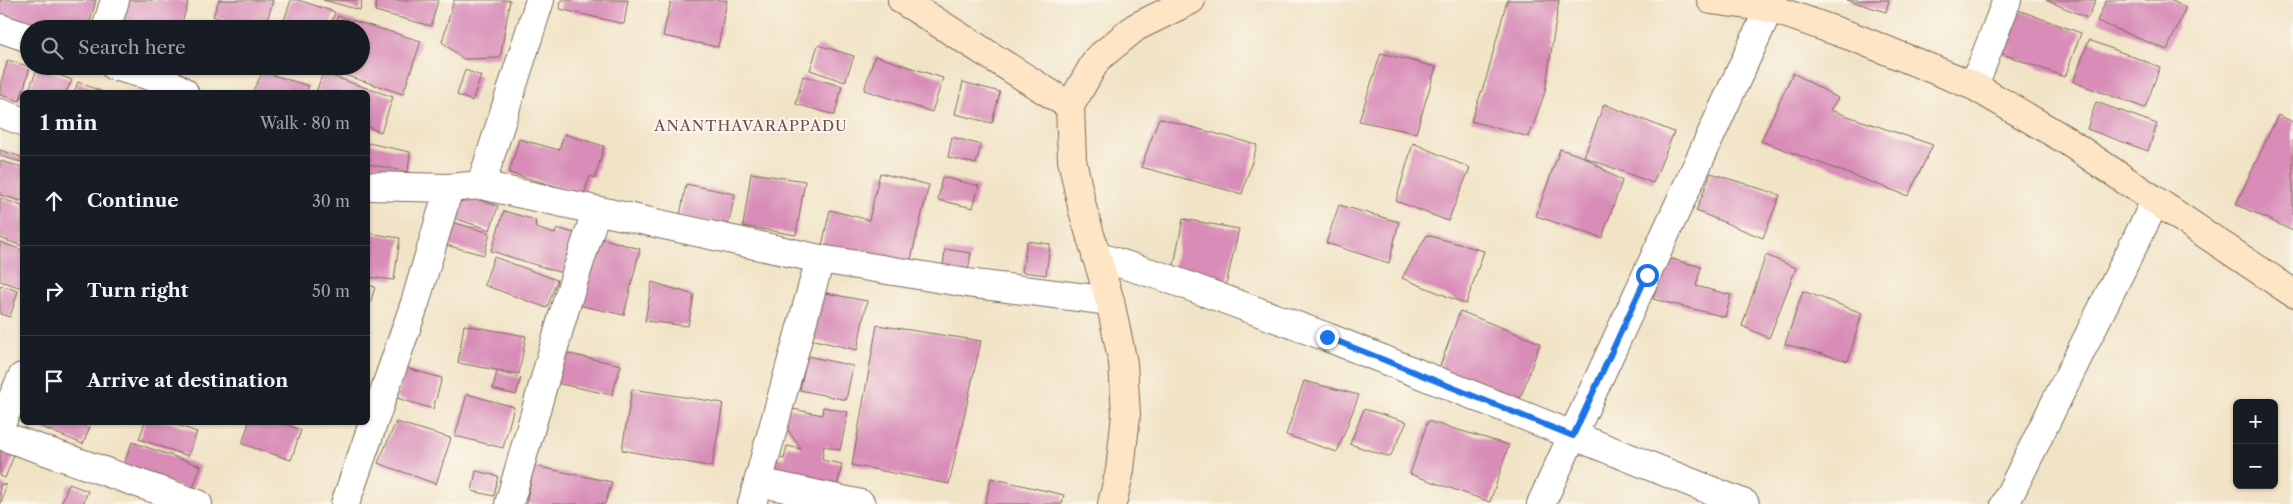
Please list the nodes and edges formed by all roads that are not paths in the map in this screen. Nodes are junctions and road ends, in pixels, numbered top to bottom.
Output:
1 (115, 0) edge
2 (540, 0) edge
3 (902, 0) edge
4 (1191, 0) edge
5 (1711, 0) edge
6 (2007, 0) edge
7 (1771, 4) edge
8 (109, 20) edge
9 (0, 28) edge
10 (20, 35) edge
11 (136, 75) edge
12 (1974, 86) junction
13 (169, 88) edge
14 (1070, 106) junction
15 (0, 113) edge
16 (20, 120) edge
17 (481, 184) junction
18 (370, 186) edge
19 (449, 188) junction
20 (2155, 202) junction
21 (596, 211) junction
22 (1096, 256) junction
23 (820, 259) junction
24 (2293, 293) edge
25 (1110, 301) junction
26 (20, 381) edge
27 (0, 426) edge
28 (0, 435) edge
29 (1573, 436) junction
30 (755, 493) edge
31 (198, 504) edge
32 (345, 504) edge
33 (509, 504) edge
34 (861, 504) edge
35 (1112, 504) edge
36 (1541, 504) edge
37 (1745, 504) edge
38 (2005, 504) edge

1 - 8 street
2 - 17 street
3 - 14 main road
4 - 14 main road
5 - 7 main road
6 - 12 street
7 - 12 main road
7 - 29 street
9 - 10 street
11 - 13 street
12 - 20 main road
14 - 22 main road
15 - 16 street
17 - 19 street
17 - 21 street
18 - 19 street
19 - 32 street
20 - 24 main road
20 - 38 street
21 - 23 street
21 - 33 street
22 - 25 main road
22 - 29 street
23 - 25 street
23 - 30 street
25 - 35 main road
26 - 27 street
28 - 31 street
29 - 36 street
29 - 37 street
30 - 34 street

